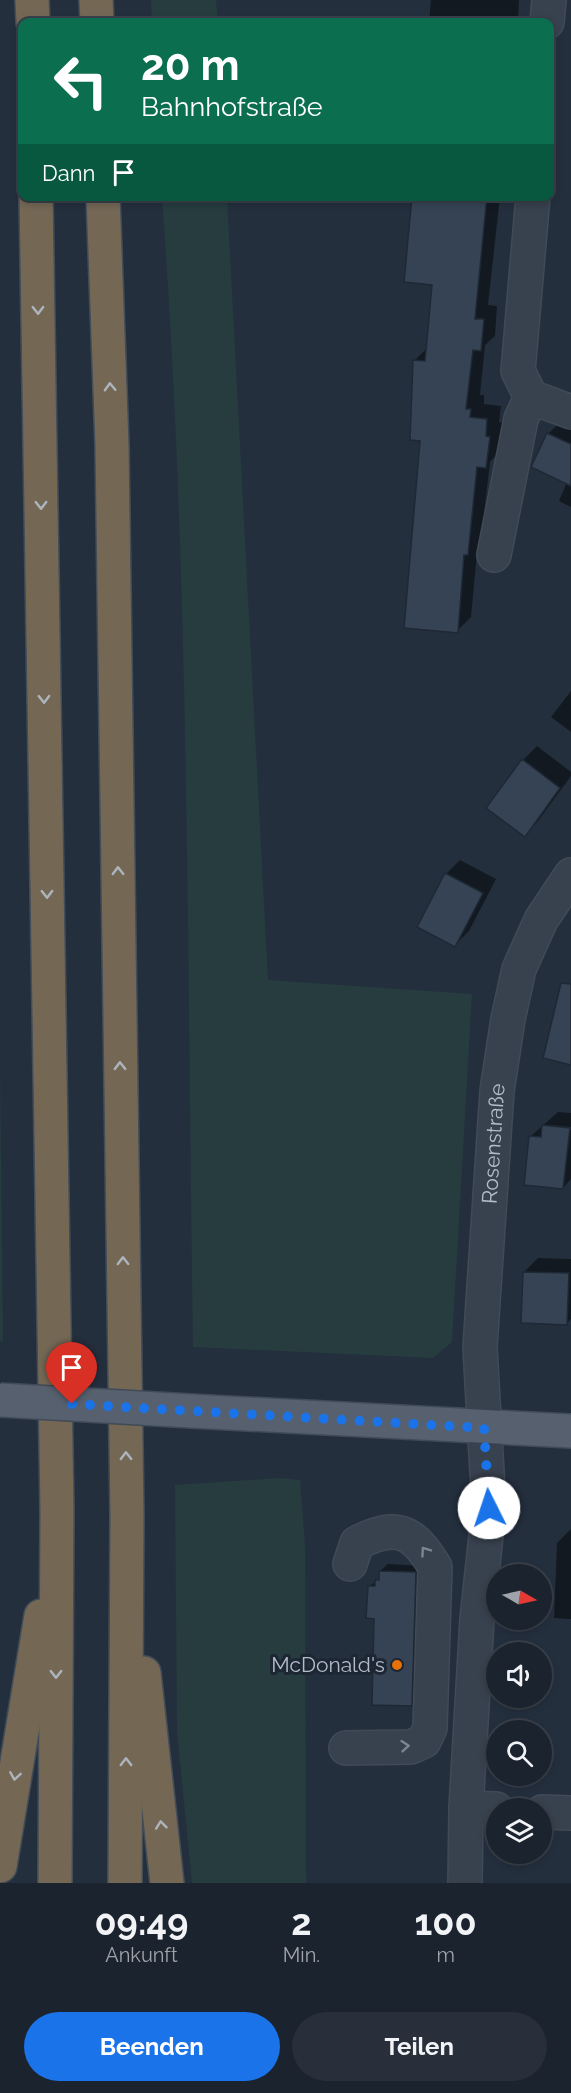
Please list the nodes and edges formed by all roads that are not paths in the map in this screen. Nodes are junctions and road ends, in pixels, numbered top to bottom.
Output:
1 (32, 0) edge
2 (96, 0) edge
3 (549, 0) edge
4 (33, 18) edge
5 (97, 18) edge
6 (547, 18) edge
7 (36, 201) edge
8 (103, 201) edge
9 (533, 201) edge
10 (531, 397) junction
11 (571, 412) edge
12 (494, 555) dead end
13 (571, 875) edge
14 (0, 1400) edge
15 (484, 1428) junction
16 (571, 1431) edge
17 (57, 1511) junction
18 (127, 1515) junction
19 (350, 1564) dead end
20 (346, 1748) dead end
21 (481, 1809) edge
22 (552, 1812) edge
23 (571, 1813) edge
24 (0, 1866) edge
25 (55, 1883) edge
26 (125, 1883) edge
27 (167, 1883) edge
28 (465, 1883) edge

1 - 4 highway
2 - 5 highway
3 - 6 street
7 -> 17 highway
18 -> 8 highway
9 - 10 street
10 - 11 street
10 - 12 street
13 - 15 street, Rosenstraße
14 - 15 main road, bridge
15 - 16 main road
15 - 21 street, Rosenstraße
17 -> 24 highway
17 -> 25 highway
26 -> 18 highway
27 -> 18 highway
20 -> 19 street
21 - 28 street, Rosenstraße
22 - 23 street

